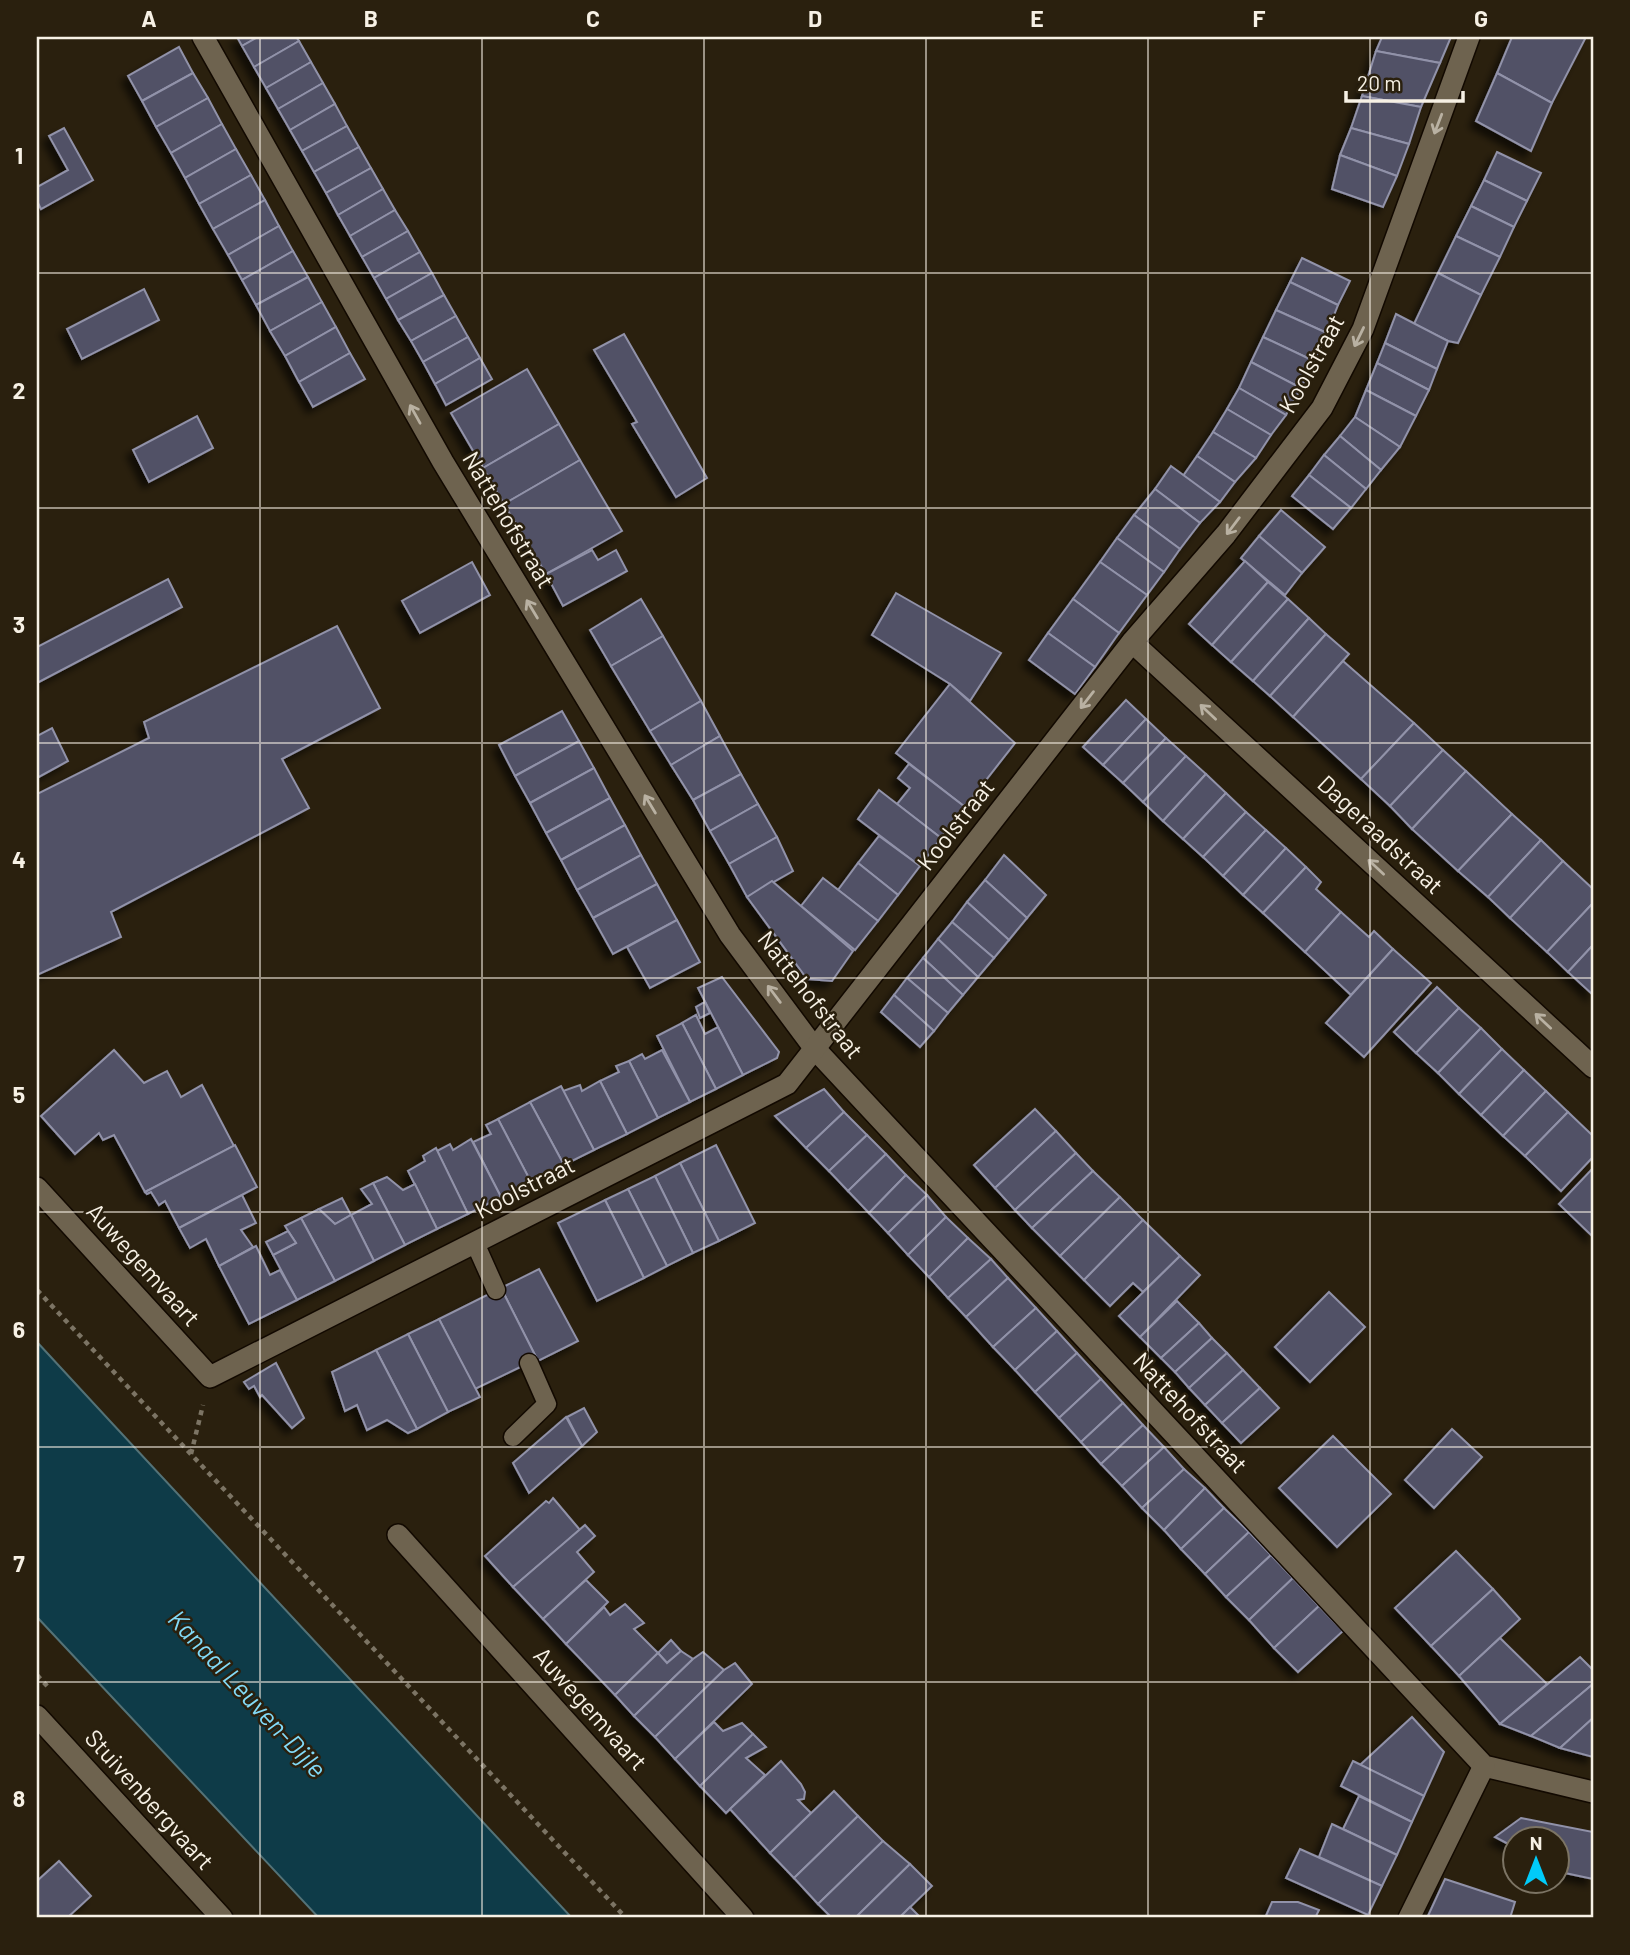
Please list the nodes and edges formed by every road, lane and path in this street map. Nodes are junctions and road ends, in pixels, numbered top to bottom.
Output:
1 (203, 37) edge
2 (1469, 37) edge
3 (1132, 642) junction
4 (815, 1049) junction
5 (1593, 1067) edge
6 (37, 1188) edge
7 (475, 1243) junction
8 (37, 1290) edge
9 (496, 1290) dead end
10 (529, 1363) dead end
11 (210, 1377) junction
12 (513, 1437) dead end
13 (190, 1455) junction
14 (398, 1535) dead end
15 (37, 1716) edge
16 (1484, 1766) junction
17 (1593, 1792) edge
18 (222, 1918) edge
19 (626, 1918) edge
20 (743, 1918) edge
21 (1409, 1918) edge

4 -> 1 street, Nattehofstraat
2 -> 3 street, Koolstraat
3 -> 4 street, Koolstraat
5 -> 3 street, Dageraadstraat
4 - 7 street, Koolstraat
4 - 16 street, Nattehofstraat
6 - 11 street, Auwegemvaart
7 - 9 lane
7 - 11 street, Koolstraat
8 - 13 path
10 - 12 lane
11 - 13 path
13 - 19 path
14 - 20 street, Auwegemvaart
15 - 18 street, Stuivenbergvaart
16 - 17 street
16 - 21 street

